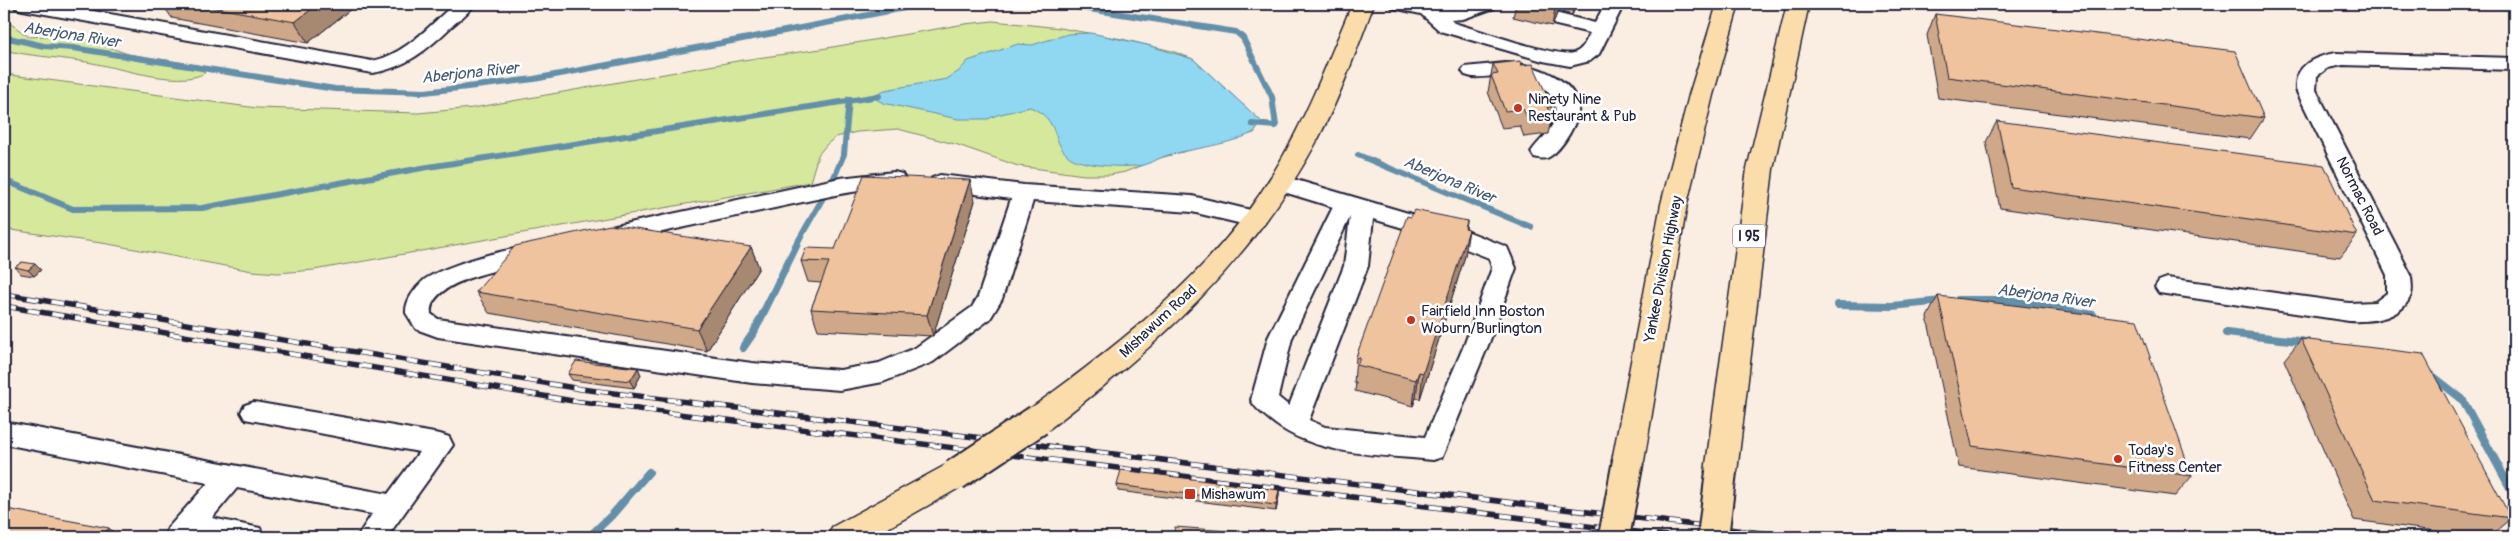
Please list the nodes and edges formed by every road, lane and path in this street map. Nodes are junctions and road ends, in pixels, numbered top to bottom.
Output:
1 (23, 4) edge
2 (465, 4) edge
3 (1363, 4) edge
4 (1487, 4) edge
5 (1614, 4) edge
6 (1728, 4) edge
7 (1798, 4) edge
8 (1416, 6) edge
9 (1555, 19) edge
10 (1602, 30) junction
11 (2514, 64) edge
12 (1472, 71) dead end
13 (1542, 152) dead end
14 (1279, 184) junction
15 (1024, 193) junction
16 (1355, 205) junction
17 (1255, 218) junction
18 (585, 241) edge
19 (556, 248) edge
20 (2167, 287) dead end
21 (254, 412) dead end
22 (1294, 425) junction
23 (5, 434) edge
24 (231, 476) junction
25 (394, 507) junction
26 (183, 531) edge
27 (250, 537) edge
28 (371, 537) edge
29 (844, 537) edge
30 (1614, 537) edge
31 (1713, 537) edge

1 - 2 street
3 - 14 main road, Mishawum Road
4 - 8 street
5 - 10 street
6 - 30 main road, Yankee Division Highway, bridge
7 - 31 main road, I 95, bridge
8 - 10 street
9 - 10 street
11 - 20 street, Normac Road
12 - 13 street
14 - 16 street
14 - 17 main road, Mishawum Road
15 - 17 street
15 - 18 street
15 - 19 street
16 - 22 street
16 - 22 street
16 - 22 street
17 - 29 main road, Mishawum Road, bridge
21 - 25 street
23 - 24 street
24 - 25 street
24 - 26 street
25 - 28 street
26 - 27 street

